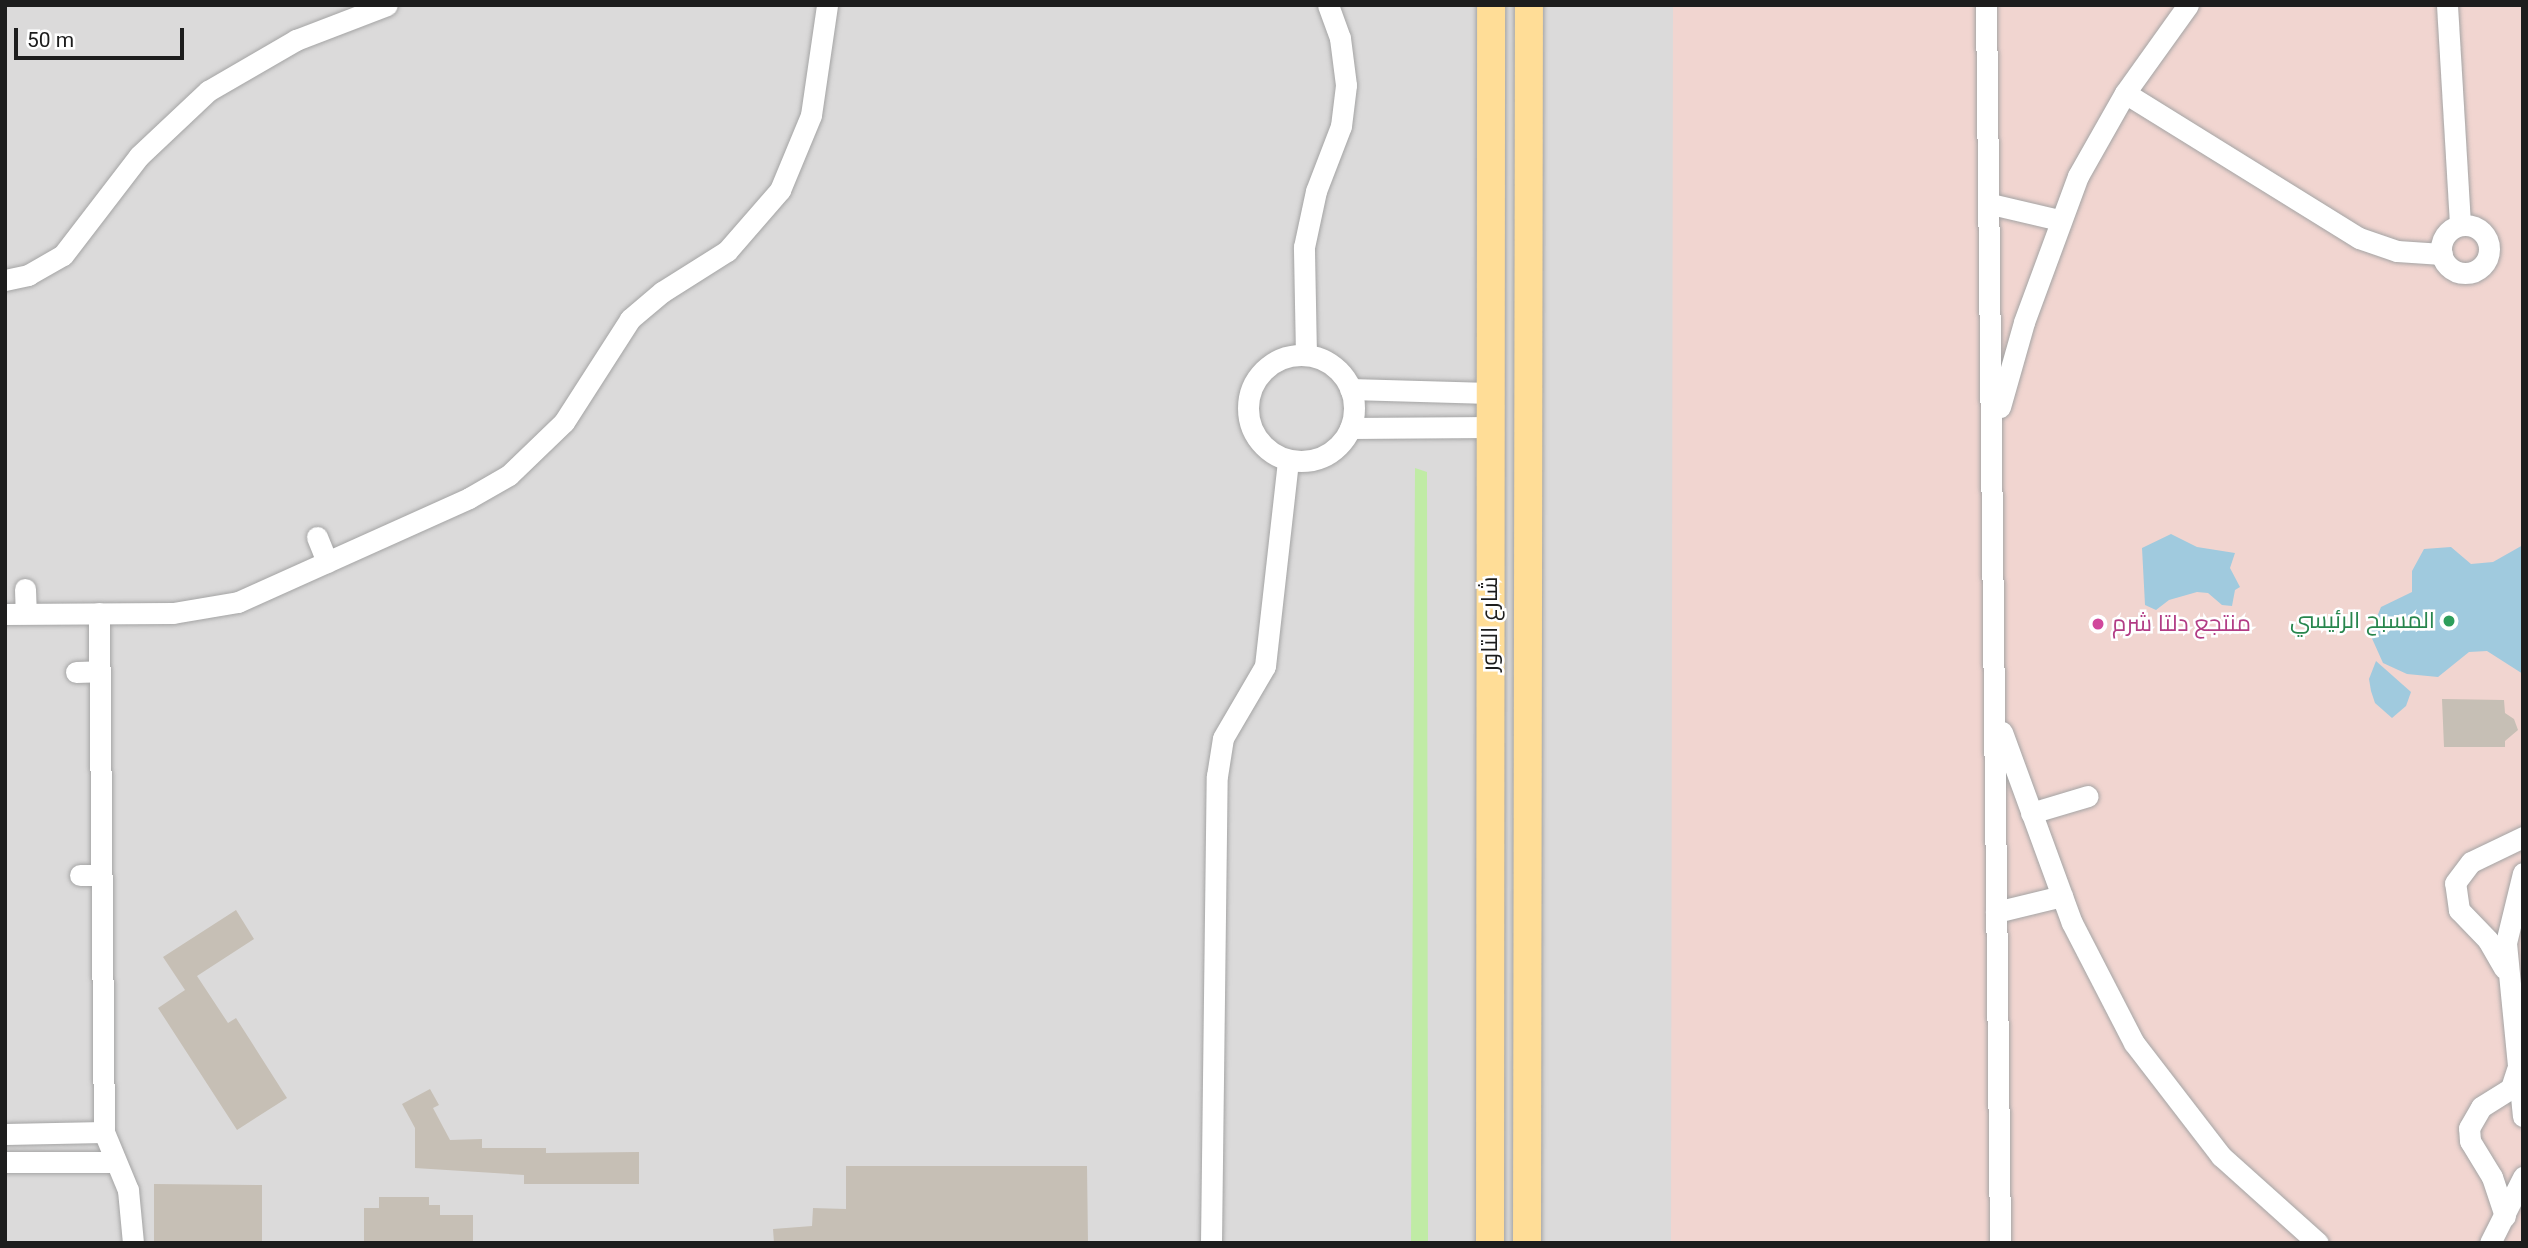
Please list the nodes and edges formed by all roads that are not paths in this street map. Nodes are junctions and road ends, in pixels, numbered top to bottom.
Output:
1 (387, 5) edge
2 (827, 5) edge
3 (1328, 5) edge
4 (1491, 5) edge
5 (1529, 5) edge
6 (1986, 5) edge
7 (2188, 5) edge
8 (2447, 5) edge
9 (1491, 71) junction
10 (1529, 74) junction
11 (2125, 93) junction
12 (1991, 204) junction
13 (2059, 220) junction
14 (2460, 225) junction
15 (2442, 254) junction
16 (5, 280) edge
17 (1306, 355) junction
18 (1350, 390) junction
19 (1490, 393) junction
20 (1490, 427) junction
21 (1350, 428) junction
22 (1993, 430) junction
23 (1288, 460) junction
24 (317, 537) dead end
25 (327, 562) junction
26 (25, 589) dead end
27 (15, 613) edge
28 (99, 613) junction
29 (100, 671) junction
30 (76, 672) dead end
31 (1996, 717) junction
32 (2088, 796) dead end
33 (2031, 813) junction
34 (2523, 837) edge
35 (2523, 873) edge
36 (80, 875) dead end
37 (101, 875) junction
38 (2062, 896) junction
39 (1996, 912) junction
40 (2507, 973) junction
41 (2518, 1069) junction
42 (2523, 1116) edge
43 (104, 1132) junction
44 (5, 1134) edge
45 (5, 1162) edge
46 (114, 1162) junction
47 (2523, 1177) edge
48 (2505, 1216) junction
49 (2306, 1239) edge
50 (133, 1243) edge
51 (1211, 1243) edge
52 (1490, 1243) edge
53 (1527, 1243) edge
54 (2000, 1243) edge
55 (2490, 1243) edge

1 - 16 street
2 - 25 street
3 - 17 street
4 - 9 main road, شارع التاور
5 - 10 main road, شارع التاور
6 - 12 street
7 - 11 street
8 - 14 street
9 - 10 main road
9 - 19 main road, شارع التاور
10 - 53 main road, شارع التاور
11 - 13 street
11 - 15 street
12 - 13 street
12 - 22 street
13 - 22 street
14 - 15 street
14 - 15 street
17 - 18 street
17 - 23 street
18 - 19 street
18 - 21 street
19 - 20 main road, شارع التاور
20 - 21 street
20 - 52 main road, شارع التاور
21 - 23 street
22 - 31 street
23 - 51 street
24 - 25 street
25 - 28 street
26 - 27 street
27 - 28 street
28 - 29 street
29 - 30 street
29 - 37 street
31 - 33 street
31 - 39 street
32 - 33 street
33 - 38 street
34 - 40 street
35 - 40 street
36 - 37 street
37 - 43 street
38 - 39 street
38 - 49 street
39 - 54 street
40 - 41 street
41 - 42 street
41 - 48 street
43 - 44 street
43 - 46 street
45 - 46 street
46 - 50 street
47 - 48 street
48 - 55 street

